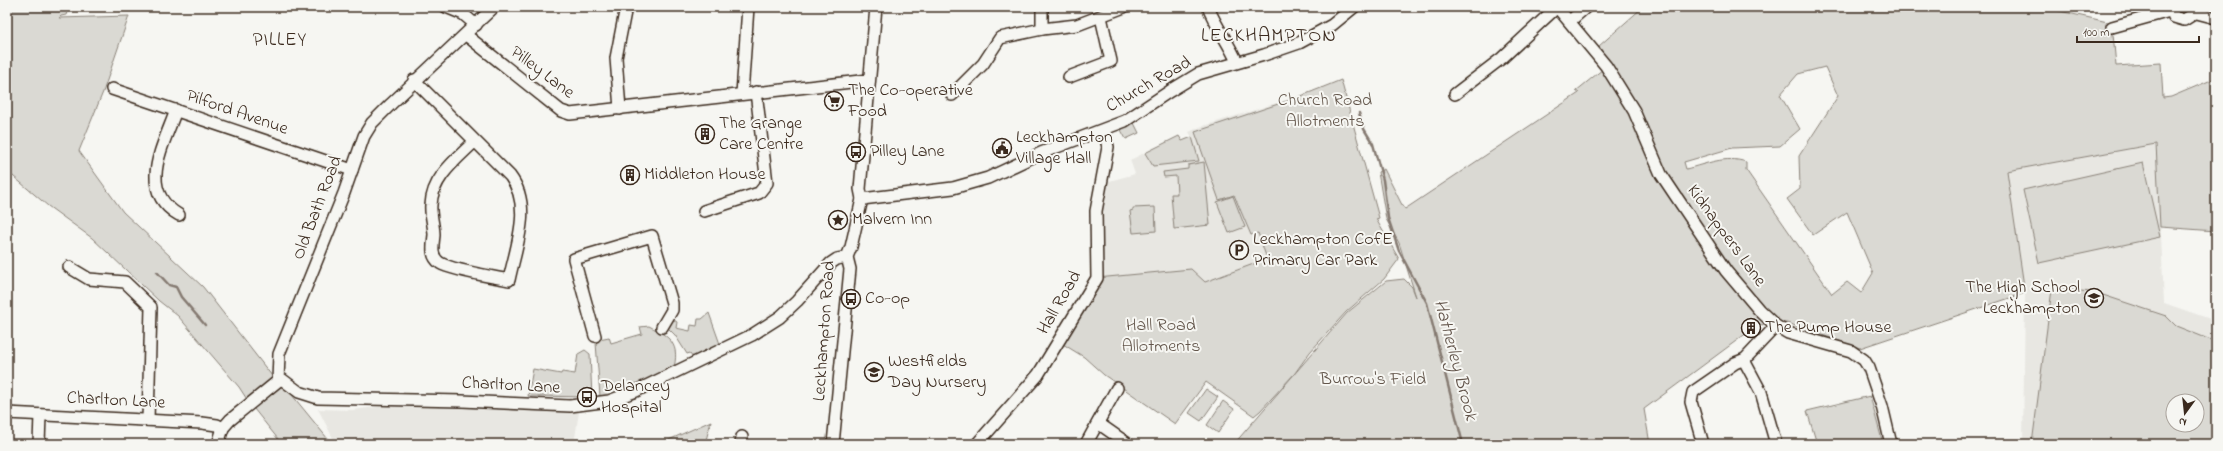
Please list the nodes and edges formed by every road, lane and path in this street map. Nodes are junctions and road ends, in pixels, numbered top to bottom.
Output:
1 (446, 7) edge
2 (494, 7) edge
3 (626, 7) edge
4 (748, 7) edge
5 (876, 7) edge
6 (1042, 7) edge
7 (1124, 7) edge
8 (1208, 7) edge
9 (1354, 7) edge
10 (1557, 7) edge
11 (1586, 7) edge
12 (2170, 9) edge
13 (2194, 10) edge
14 (1101, 17) junction
15 (2216, 18) edge
16 (1570, 21) junction
17 (476, 25) junction
18 (2112, 26) dead end
19 (1042, 29) junction
20 (466, 35) junction
21 (1237, 62) junction
22 (1069, 78) dead end
23 (414, 80) junction
24 (869, 80) junction
25 (112, 89) dead end
26 (756, 92) junction
27 (742, 94) junction
28 (1455, 94) dead end
29 (952, 95) dead end
30 (620, 109) junction
31 (176, 110) junction
32 (1104, 131) junction
33 (475, 141) junction
34 (352, 170) junction
35 (862, 199) junction
36 (704, 211) dead end
37 (179, 215) dead end
38 (847, 257) junction
39 (69, 267) dead end
40 (1776, 326) junction
41 (662, 327) dead end
42 (595, 336) dead end
43 (1745, 359) junction
44 (280, 377) junction
45 (1117, 388) dead end
46 (7, 413) edge
47 (40, 415) junction
48 (148, 420) junction
49 (1098, 423) junction
50 (223, 428) junction
51 (39, 444) edge
52 (218, 444) edge
53 (833, 444) edge
54 (977, 444) edge
55 (1086, 444) edge
56 (1128, 444) edge
57 (1702, 444) edge
58 (1776, 444) edge
59 (1891, 444) edge

1 - 17 street
2 - 17 street, Old Bath Road
3 - 30 street
4 - 27 street
5 - 24 street, Leckhampton Road
6 - 19 street
7 - 14 street
8 - 21 street
9 - 21 street, Church Road
10 - 16 street, Kidnappers Lane
10 - 28 street
11 - 16 street
12 - 13 street
12 - 18 street
13 - 15 street
14 - 19 street
14 - 22 street
16 - 40 street, Kidnappers Lane
17 - 20 street, Old Bath Road
19 - 29 street
20 - 23 street, Old Bath Road
20 - 30 street, Pilley Lane
21 - 32 street, Church Road
23 - 33 street
23 - 34 street, Old Bath Road
24 - 26 street, Pilley Lane
24 - 35 street, Leckhampton Road
25 - 31 street, Pilford Avenue
26 - 27 street, Pilley Lane
26 - 36 street
27 - 30 street, Pilley Lane
31 - 34 street, Pilford Avenue
31 - 37 street
32 - 35 street, Church Road
32 - 54 street, Hall Road
33 - 33 street
34 - 44 street, Old Bath Road
35 - 38 street, Leckhampton Road
38 - 44 street, Charlton Lane
38 - 53 street, Leckhampton Road
39 - 48 street
40 - 43 street
40 - 59 street, Kidnappers Lane
41 - 42 street
43 - 57 street
43 - 58 street
44 - 50 street
45 - 49 street
46 - 47 street, Charlton Lane
47 - 48 street, Charlton Lane
47 - 51 street
48 - 50 street, Charlton Lane
49 - 55 street
49 - 56 street
50 - 52 street

